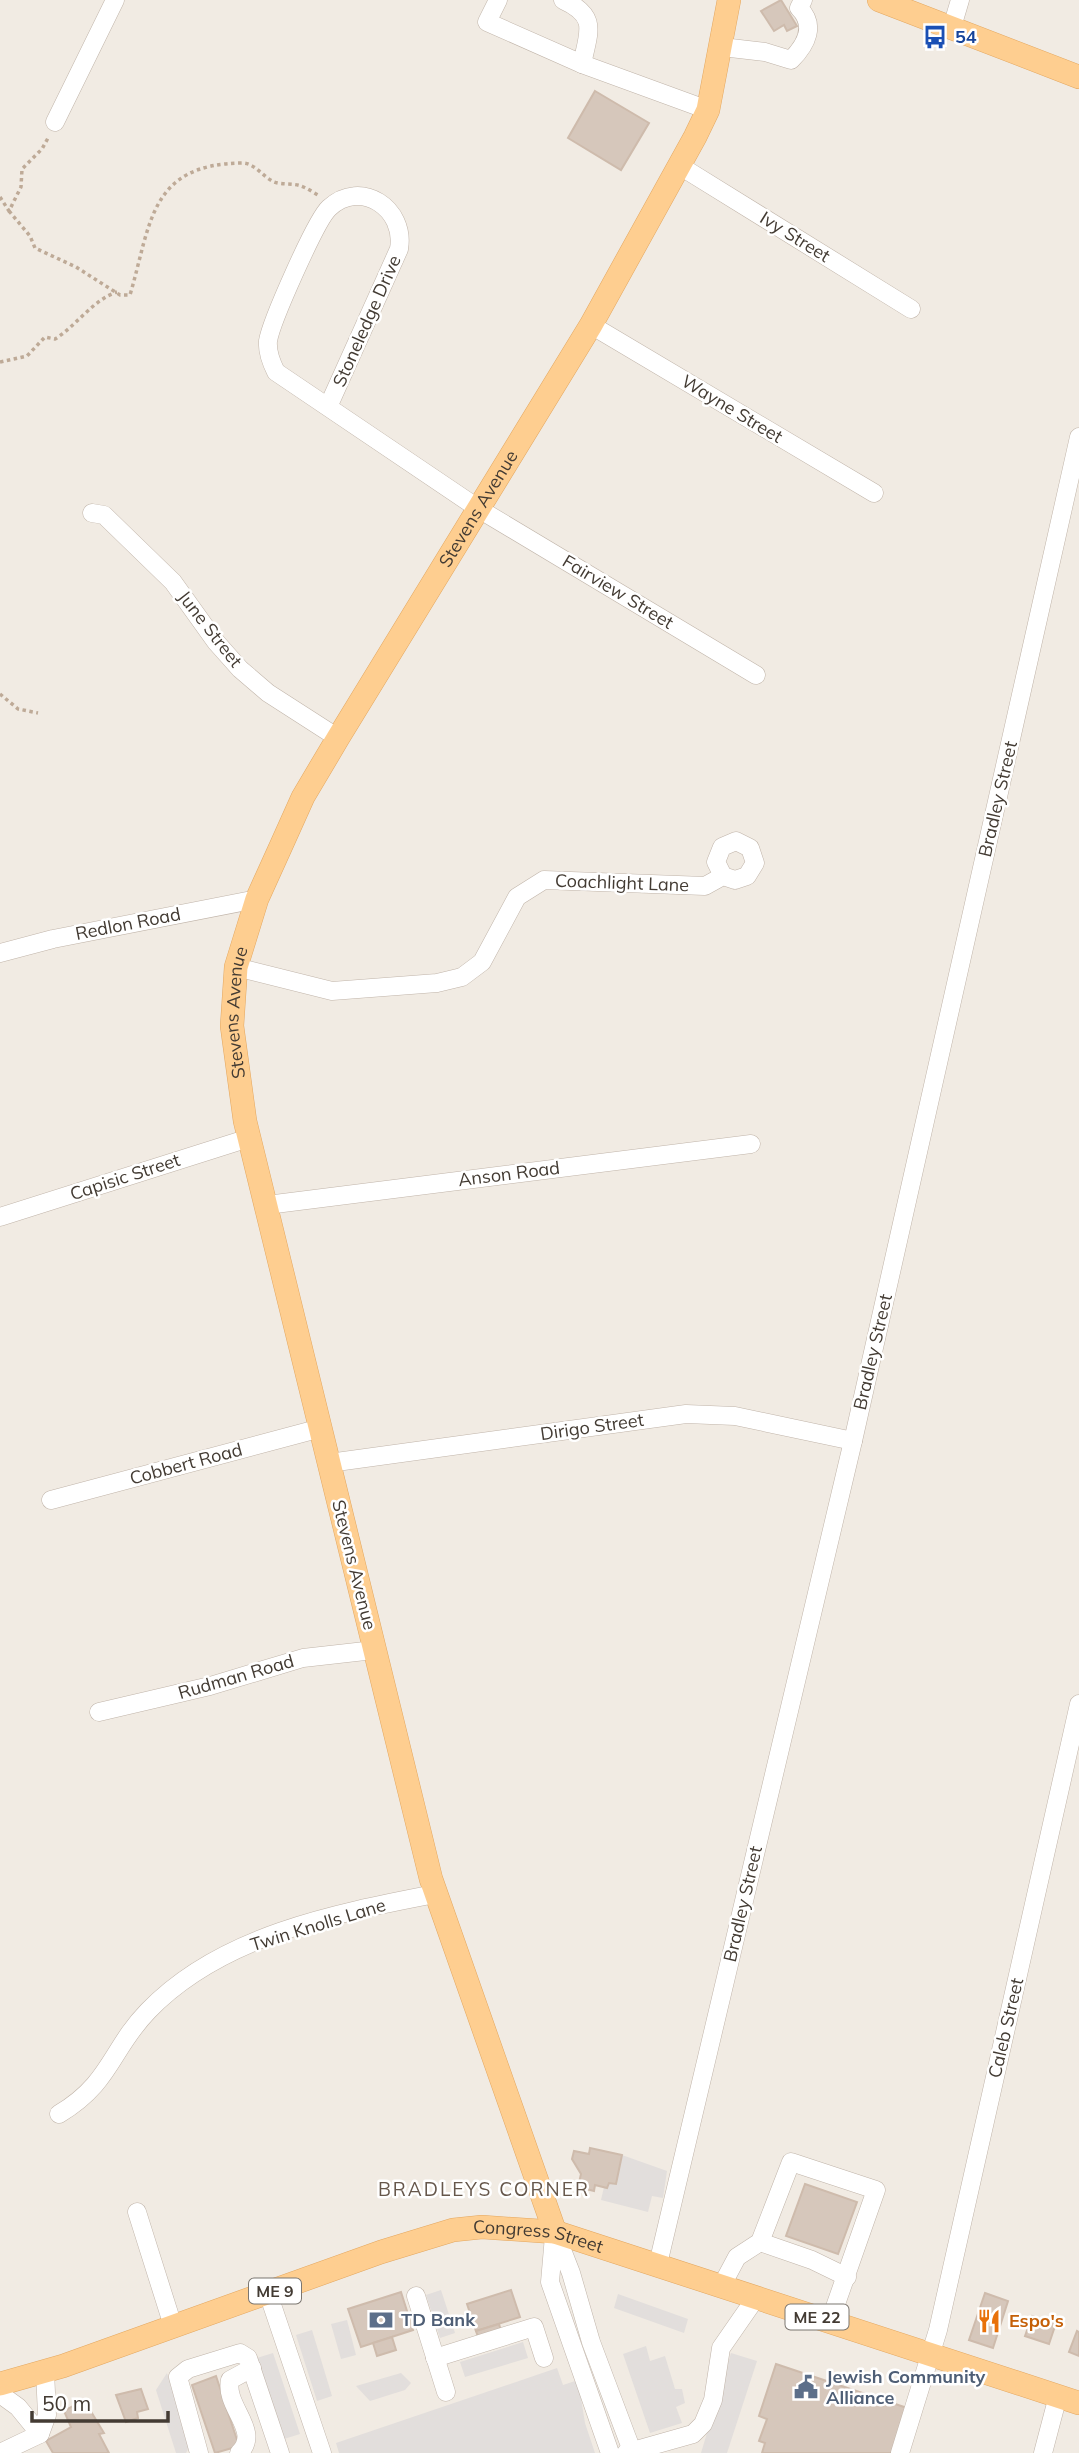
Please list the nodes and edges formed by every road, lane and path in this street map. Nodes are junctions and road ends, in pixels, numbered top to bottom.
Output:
1 (116, 0) edge
2 (498, 0) edge
3 (563, 0) edge
4 (729, 0) edge
5 (803, 0) edge
6 (879, 0) edge
7 (960, 0) edge
8 (952, 27) junction
9 (722, 47) junction
10 (582, 64) junction
11 (1079, 77) edge
12 (708, 110) junction
13 (55, 122) joint
14 (680, 166) junction
15 (0, 197) edge
16 (334, 204) junction
17 (9, 211) junction
18 (117, 292) junction
19 (911, 309) dead end
20 (590, 325) junction
21 (0, 362) edge
22 (328, 407) junction
23 (1079, 438) edge
24 (874, 493) dead end
25 (479, 509) junction
26 (92, 513) dead end
27 (756, 675) dead end
28 (0, 694) edge
29 (38, 713) dead end
30 (338, 738) junction
31 (723, 876) dead end
32 (257, 899) junction
33 (0, 953) edge
34 (236, 967) junction
35 (249, 1138) junction
36 (751, 1144) dead end
37 (267, 1205) junction
38 (0, 1217) edge
39 (321, 1428) junction
40 (853, 1441) junction
41 (329, 1463) junction
42 (51, 1500) dead end
43 (374, 1650) junction
44 (1079, 1704) edge
45 (99, 1712) dead end
46 (435, 1894) junction
47 (59, 2114) dead end
48 (137, 2212) dead end
49 (555, 2232) junction
50 (760, 2242) junction
51 (658, 2264) junction
52 (847, 2277) junction
53 (721, 2287) junction
54 (268, 2293) junction
55 (416, 2297) dead end
56 (755, 2299) junction
57 (830, 2321) junction
58 (173, 2326) junction
59 (932, 2353) junction
60 (435, 2358) junction
61 (544, 2358) dead end
62 (252, 2368) junction
63 (45, 2371) junction
64 (0, 2384) edge
65 (446, 2392) dead end
66 (0, 2394) edge
67 (1069, 2399) edge
68 (40, 2434) junction
69 (687, 2445) edge
70 (201, 2450) edge
71 (629, 2452) edge
72 (0, 2453) edge
73 (239, 2453) edge
74 (280, 2453) edge
75 (322, 2453) edge
76 (610, 2453) edge
77 (900, 2453) edge
78 (1043, 2453) edge

1 - 13 street
2 - 10 street
3 - 10 street
4 - 9 main road, Stevens Avenue
5 - 9 street
6 - 8 main road
7 - 8 street
8 - 11 main road
9 - 12 main road, Stevens Avenue
10 - 12 street
12 - 14 main road, Stevens Avenue
13 - 17 path
14 - 19 street, Ivy Street
14 - 20 main road, Stevens Avenue
15 - 17 path
16 - 18 path
16 - 22 street, Stoneledge Drive
16 - 22 street, Stoneledge Drive
17 - 18 path
18 - 21 path
20 - 24 street, Wayne Street
20 - 25 main road, Stevens Avenue
22 - 25 street, Stoneledge Drive
23 - 40 street, Bradley Street
25 - 27 street, Fairview Street
25 - 30 main road, Stevens Avenue
26 - 30 street, June Street
28 - 29 path
30 - 32 main road, Stevens Avenue
31 - 34 street, Coachlight Lane
32 - 33 street, Redlon Road
32 - 34 main road, Stevens Avenue
34 - 35 main road, Stevens Avenue
35 - 37 main road, Stevens Avenue
35 - 38 street, Capisic Street
36 - 37 street, Anson Road
37 - 39 main road, Stevens Avenue
39 - 41 main road, Stevens Avenue
39 - 42 street, Cobbert Road
40 - 41 street, Dirigo Street
40 - 51 street, Bradley Street
41 - 43 main road, Stevens Avenue
43 - 45 street, Rudman Road
43 - 46 main road, Stevens Avenue
44 - 59 street, Caleb Street
46 - 47 street, Twin Knolls Lane
46 - 49 main road, Stevens Avenue
48 - 58 street
49 - 51 main road, Congress Street / ME 22
49 - 54 main road, Congress Street / ME 9
49 - 71 street
49 - 76 street
50 - 52 street
50 - 52 street
50 - 53 street
51 - 53 main road, Congress Street / ME 22
52 - 57 street
53 - 56 main road, Congress Street / ME 22
54 - 58 main road, Congress Street / ME 9
54 - 75 street
55 - 60 street
56 - 57 main road, Congress Street / ME 22
56 - 69 street
57 - 59 main road, Congress Street / ME 22
58 - 63 main road, Congress Street / ME 9
59 - 67 main road, Congress Street / ME 22
59 - 77 street, Caleb Street
60 - 61 street
60 - 65 street
62 - 70 street
62 - 73 street
62 - 74 street
63 - 64 main road, Congress Street / ME 9
63 - 68 street
66 - 68 street
67 - 78 street
68 - 72 street
69 - 71 street

